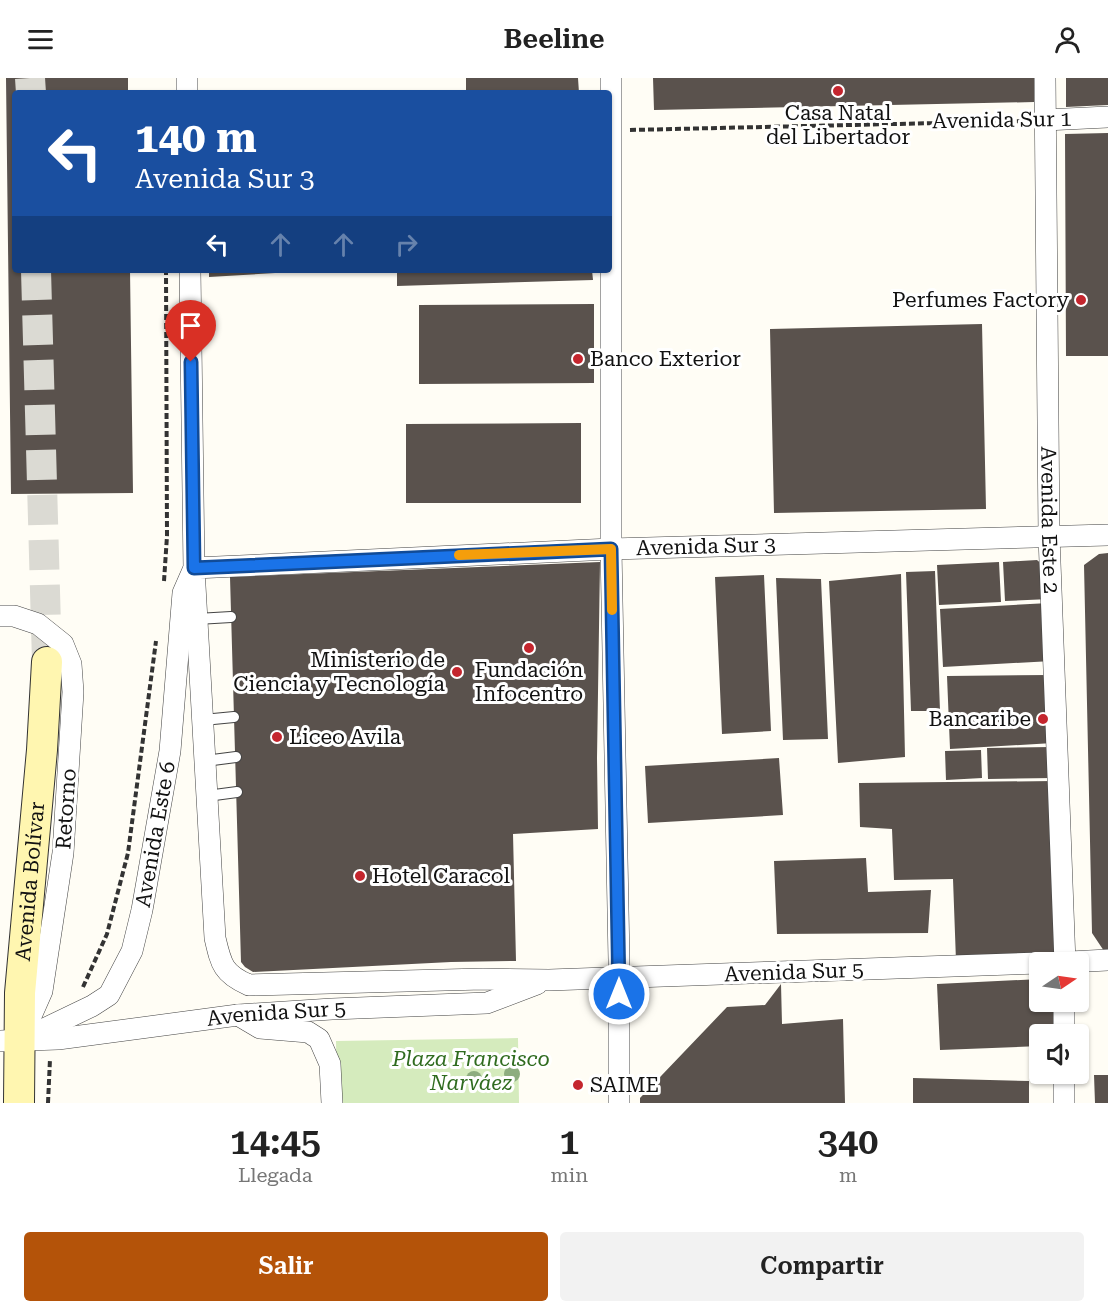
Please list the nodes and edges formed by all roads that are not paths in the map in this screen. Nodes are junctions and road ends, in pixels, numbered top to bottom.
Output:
1 (1045, 78) edge
2 (1108, 117) edge
3 (1046, 120) junction
4 (190, 273) edge
5 (610, 273) edge
6 (1108, 535) edge
7 (1049, 536) junction
8 (611, 549) junction
9 (194, 568) junction
10 (0, 616) edge
11 (231, 617) dead end
12 (197, 619) junction
13 (47, 662) tunnel mouth
14 (234, 717) dead end
15 (203, 720) junction
16 (236, 757) dead end
17 (205, 761) junction
18 (237, 792) dead end
19 (207, 796) junction
20 (1065, 952) edge
21 (1108, 960) edge
22 (1089, 961) edge
23 (1029, 963) edge
24 (618, 978) junction
25 (235, 979) joint
26 (549, 980) junction
27 (238, 1015) junction
28 (10, 1041) edge
29 (1064, 1084) edge
30 (19, 1103) edge
31 (332, 1103) edge
32 (619, 1103) edge
33 (1064, 1103) edge

1 - 3 street, Avenida Este 2
2 - 3 street, Avenida Sur 1
3 - 7 street, Avenida Este 2
4 - 9 street, Avenida Este 6
5 - 8 street
6 - 7 street, Avenida Sur 3
7 - 8 street, Avenida Sur 3
7 - 20 street, Avenida Este 2
8 - 9 street, Avenida Sur 3
8 - 24 street
9 - 12 street, Avenida Este 6
9 - 28 street, Avenida Este 6
10 - 28 street, Retorno
11 - 12 lane
12 - 15 street, Avenida Este 6
13 - 28 main road, Avenida Bolívar
14 - 15 lane
15 - 17 street, Avenida Este 6
16 - 17 lane
17 - 19 street, Avenida Este 6
18 - 19 lane
19 - 25 street, Avenida Este 6
21 - 22 street
23 - 24 street, Avenida Sur 5
24 - 26 street, Avenida Sur 5
24 - 32 street
25 - 26 street, Avenida Sur 5
26 - 27 street, Avenida Sur 5
27 - 28 street, Avenida Sur 5
27 - 31 street
28 - 30 main road, Avenida Bolívar
29 - 33 street

